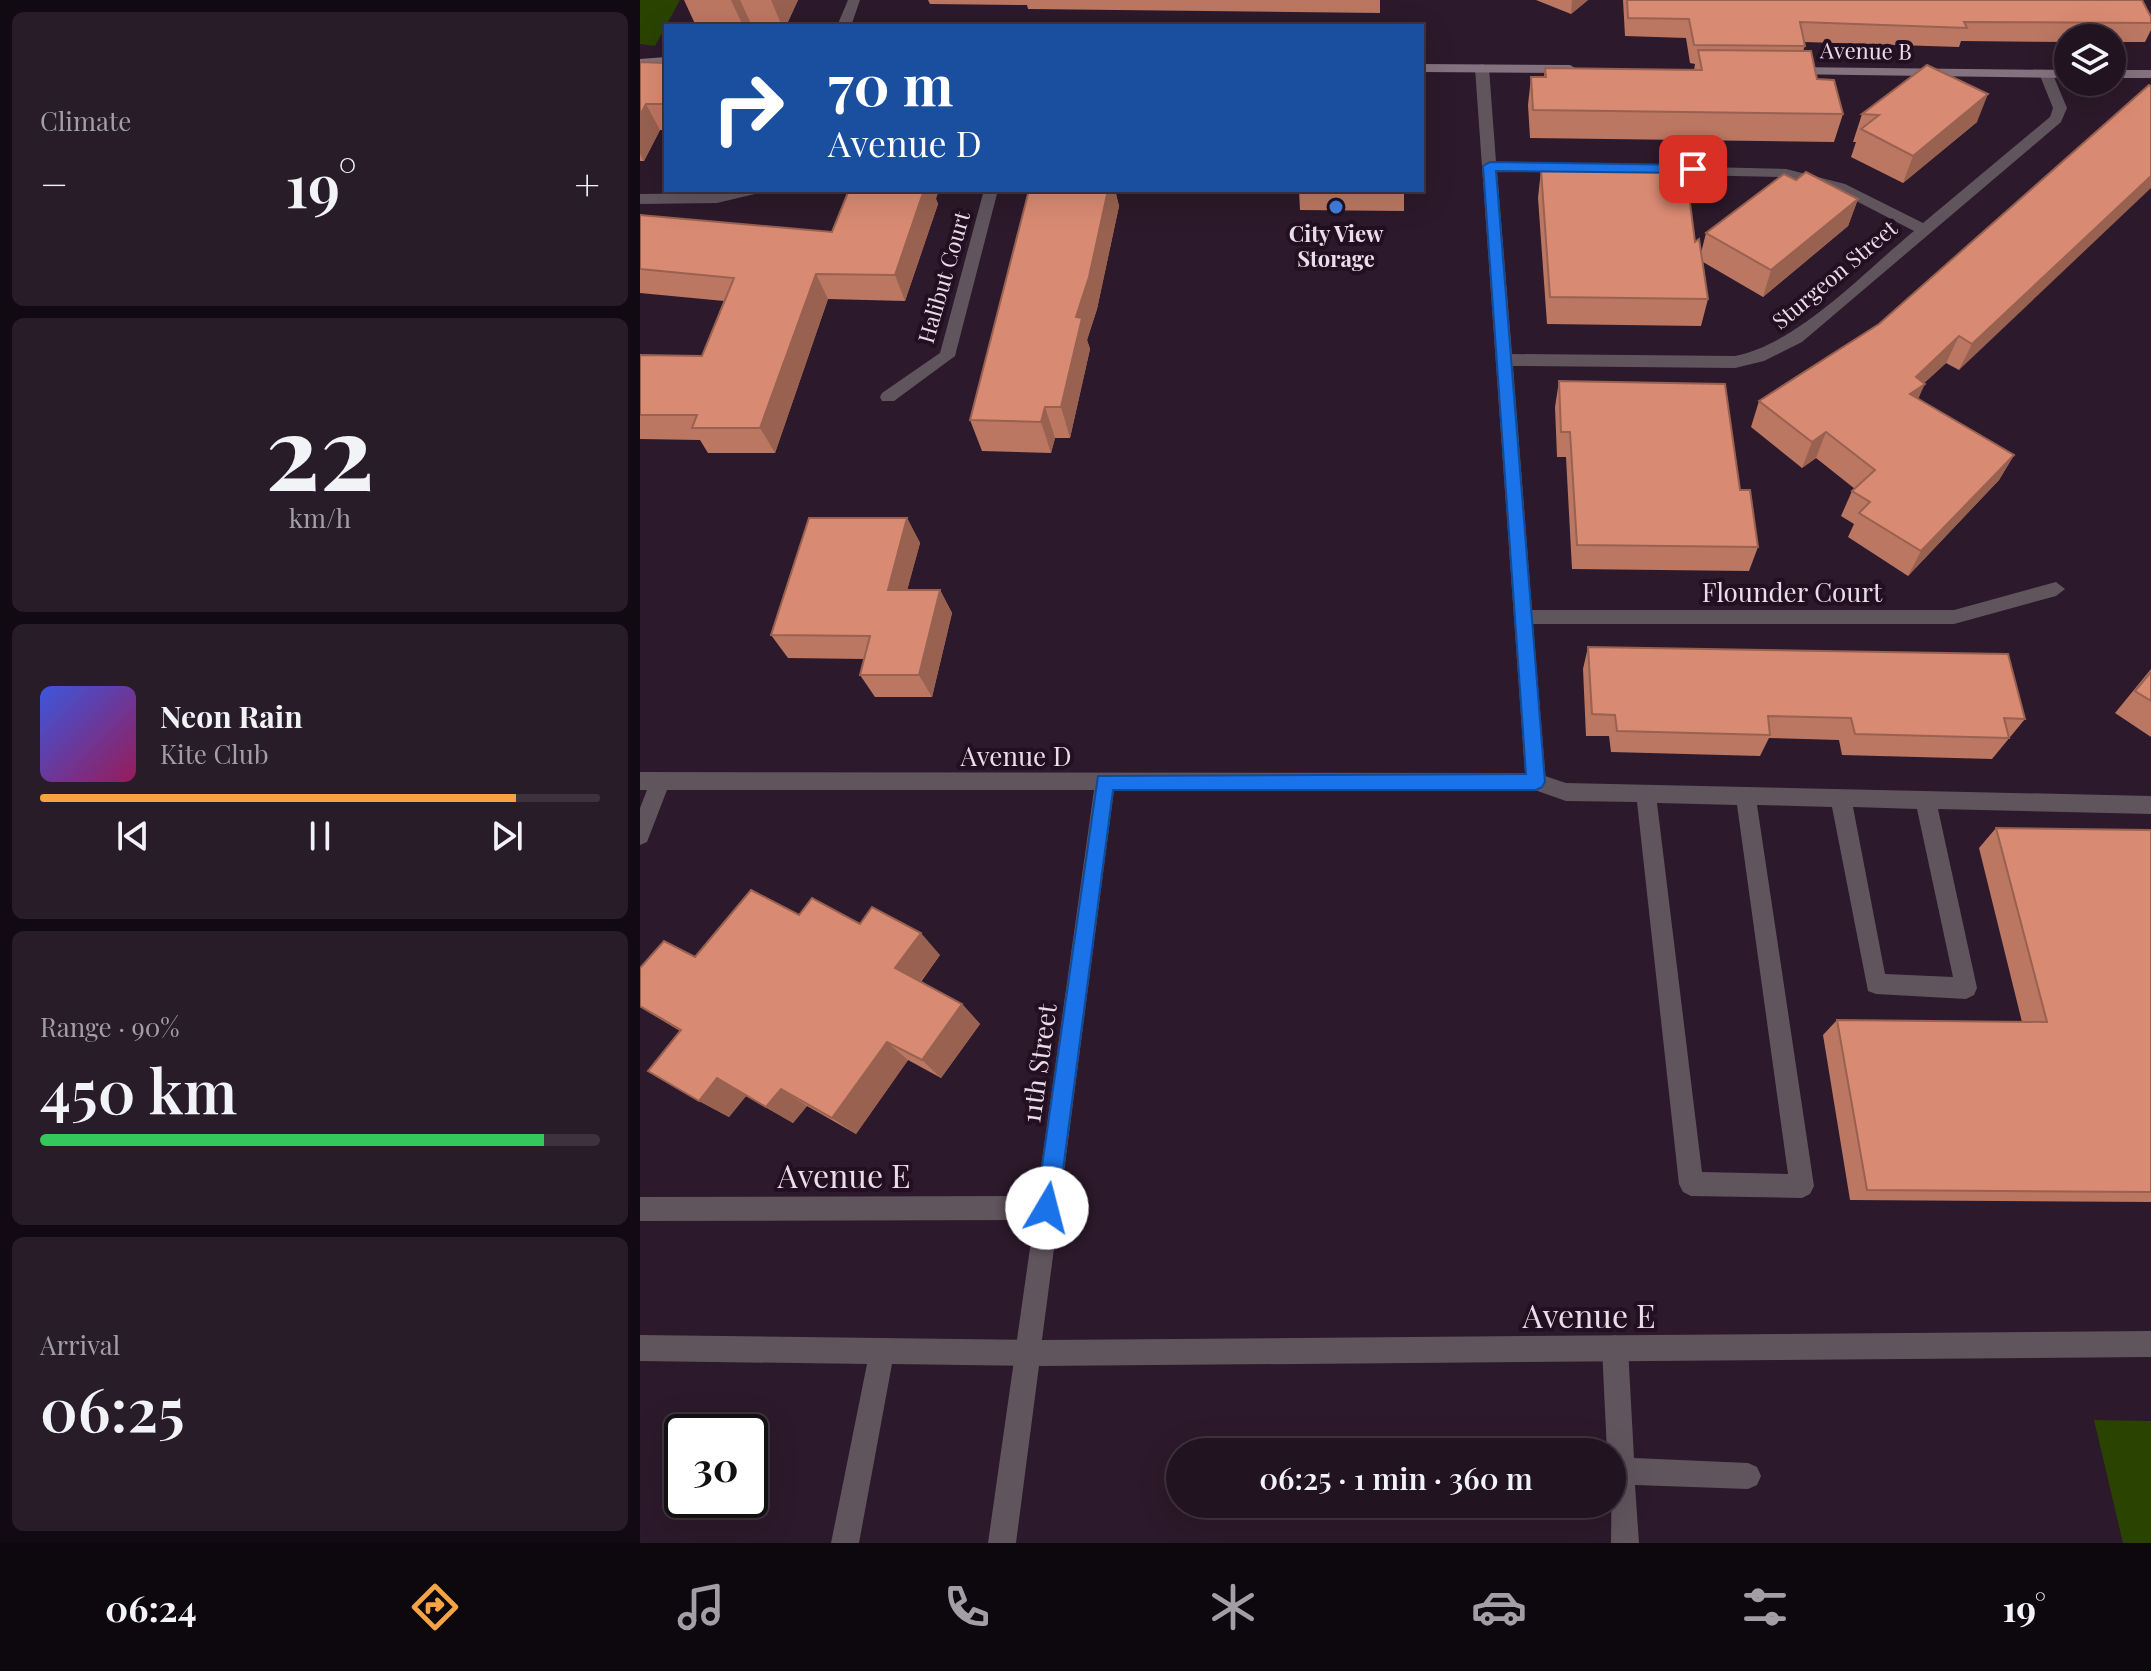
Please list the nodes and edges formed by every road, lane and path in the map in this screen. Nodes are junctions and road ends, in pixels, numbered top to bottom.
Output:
1 (854, 0) edge
2 (845, 24) edge
3 (664, 61) edge
4 (640, 63) edge
5 (1424, 67) edge
6 (1482, 68) junction
7 (1592, 69) edge
8 (1780, 71) edge
9 (2046, 73) junction
10 (2054, 73) edge
11 (2126, 74) edge
12 (2151, 74) edge
13 (1490, 166) junction
14 (745, 192) edge
15 (990, 192) edge
16 (640, 199) edge
17 (1923, 229) junction
18 (1504, 360) junction
19 (888, 397) dead end
20 (2056, 589) dead end
21 (1524, 617) junction
22 (650, 781) edge
23 (1105, 782) junction
24 (1536, 782) junction
25 (1646, 793) junction
26 (1746, 796) junction
27 (1841, 799) junction
28 (1926, 802) junction
29 (2151, 805) edge
30 (640, 836) edge
31 (1047, 1208) junction
32 (640, 1209) edge
33 (2151, 1344) edge
34 (640, 1348) edge
35 (1615, 1348) junction
36 (882, 1351) junction
37 (1028, 1353) junction
38 (1619, 1438) edge
39 (1626, 1471) edge
40 (1748, 1476) dead end
41 (1624, 1518) edge
42 (845, 1543) edge
43 (1002, 1543) edge
44 (1625, 1543) edge

1 - 2 street
3 - 4 street
5 - 6 street
6 - 7 street
6 - 13 street
8 - 9 street, Avenue B
9 - 10 street, Avenue B
9 - 17 street, Sturgeon Street
11 - 12 street
13 - 17 street
13 - 18 street
14 - 16 street
15 - 19 street, Halibut Court
17 - 18 street, Sturgeon Street
18 - 21 street
20 - 21 street, Flounder Court
21 - 24 street
22 - 23 street, Avenue D
22 - 30 street
23 - 24 street, Avenue D
23 - 31 street, 11th Street
24 - 25 street, Avenue D
25 - 26 street, Avenue D
25 - 26 street
26 - 27 street, Avenue D
27 - 28 street, Avenue D
27 - 28 street
28 - 29 street, Avenue D
31 - 32 street, Avenue E
31 - 37 street, 11th Street
33 - 35 street, Avenue E
34 - 36 street, Avenue E
35 - 37 street, Avenue E
35 - 38 street
36 - 37 street, Avenue E
36 - 42 street
37 - 43 street, 11th Street
39 - 40 street
41 - 44 street

